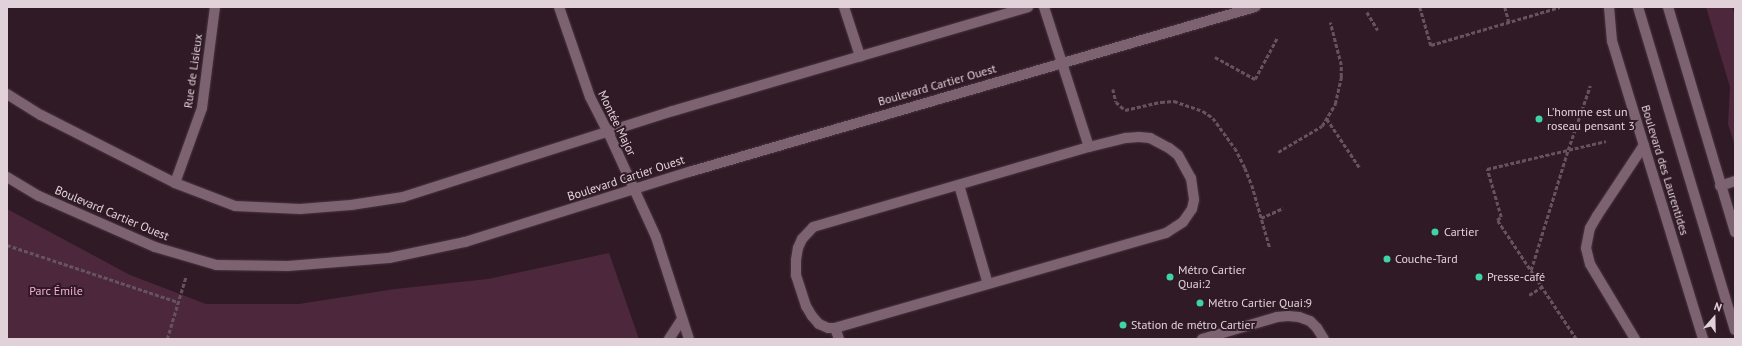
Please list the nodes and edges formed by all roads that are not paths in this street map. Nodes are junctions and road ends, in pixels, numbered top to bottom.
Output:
1 (215, 7) edge
2 (559, 7) edge
3 (844, 7) edge
4 (1028, 7) edge
5 (1044, 7) edge
6 (1255, 7) edge
7 (1609, 7) edge
8 (1638, 7) edge
9 (1668, 7) edge
10 (860, 56) junction
11 (1062, 64) junction
12 (7, 94) edge
13 (608, 132) junction
14 (1644, 145) junction
15 (1089, 147) junction
16 (7, 177) edge
17 (1735, 181) edge
18 (175, 183) junction
19 (959, 185) junction
20 (1720, 186) junction
21 (634, 189) junction
22 (1735, 232) edge
23 (988, 284) junction
24 (682, 319) junction
25 (835, 328) junction
26 (1735, 330) edge
27 (669, 339) edge
28 (689, 339) edge
29 (839, 339) edge
30 (1202, 339) edge
31 (1324, 339) edge
32 (1636, 339) edge
33 (1703, 339) edge

1 - 18 street, Rue de Lisieux
2 - 13 street, Montée Major
3 - 10 street
4 - 10 street
5 - 11 street
6 - 11 street, Boulevard Cartier Ouest
7 - 14 street, Boulevard des Laurentides
8 - 26 street, Boulevard des Laurentides
9 - 20 street
10 - 13 street
11 - 15 street
11 - 21 street, Boulevard Cartier Ouest
12 - 18 street
13 - 18 street
13 - 21 street, Montée Major
14 - 32 street
14 - 33 street, Boulevard des Laurentides
15 - 19 street
15 - 23 street
16 - 21 street, Boulevard Cartier Ouest
17 - 20 street
19 - 23 street
19 - 25 street
20 - 22 street
21 - 24 street, Montée Major
23 - 25 street
24 - 27 street
24 - 28 street, Montée Major
25 - 29 street
30 - 31 street

